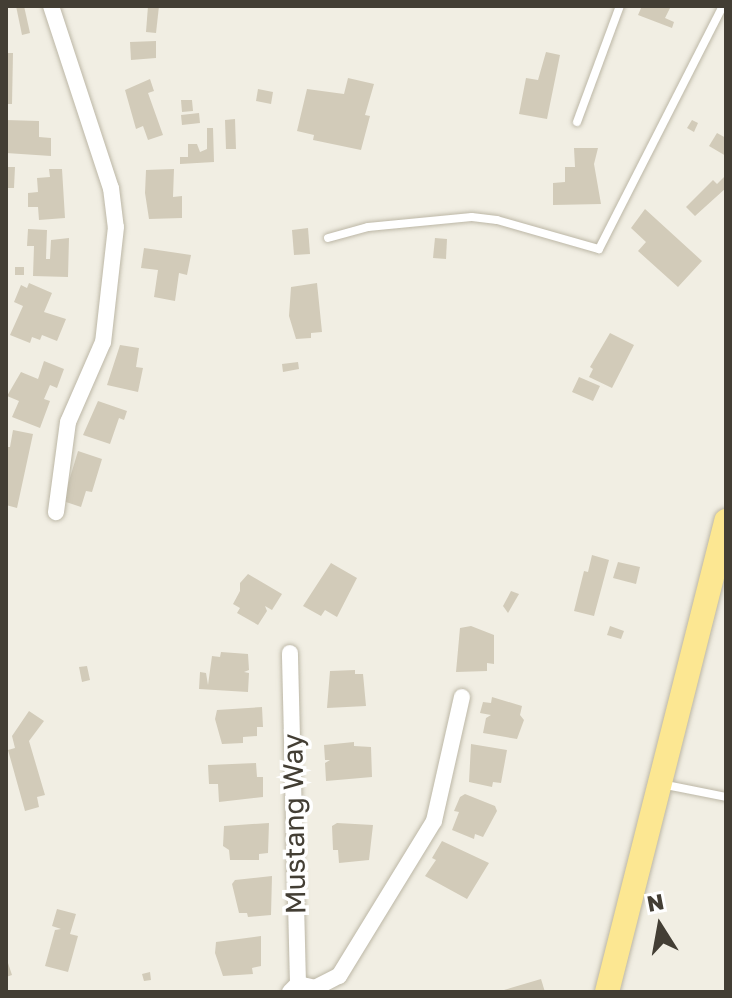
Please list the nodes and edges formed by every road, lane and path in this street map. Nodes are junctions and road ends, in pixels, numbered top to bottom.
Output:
1 (51, 6) edge
2 (620, 6) edge
3 (723, 6) edge
4 (577, 122) dead end
5 (328, 238) dead end
6 (56, 512) dead end
7 (726, 521) edge
8 (290, 653) dead end
9 (462, 697) dead end
10 (660, 783) junction
11 (726, 797) edge
12 (294, 988) edge
13 (607, 992) edge

1 - 6 street
2 - 4 lane
3 - 5 lane
7 - 10 main road
8 - 12 street, Mustang Way
9 - 12 street
10 - 11 lane
10 - 13 main road

